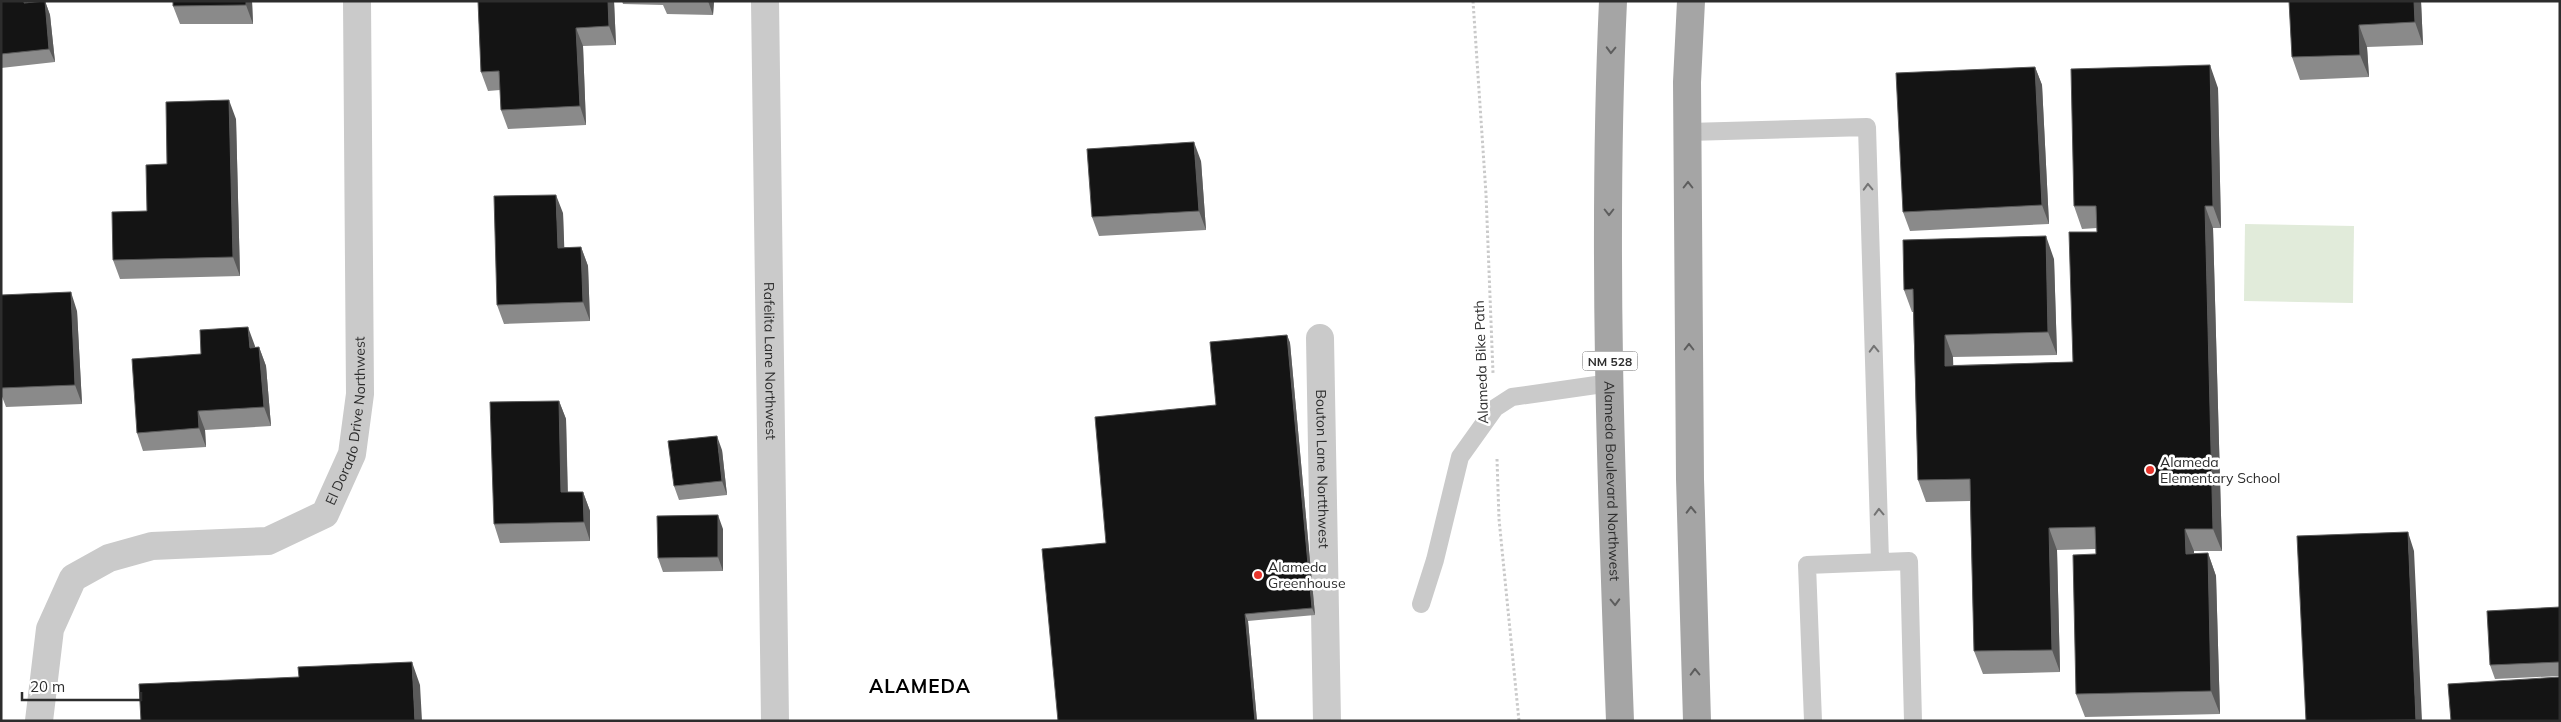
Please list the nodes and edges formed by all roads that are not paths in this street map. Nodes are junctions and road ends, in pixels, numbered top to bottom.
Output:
1 (357, 1) edge
2 (765, 1) edge
3 (1613, 1) edge
4 (1690, 1) edge
5 (1688, 132) junction
6 (1320, 338) dead end
7 (1610, 383) junction
8 (1880, 560) junction
9 (1421, 604) dead end
10 (39, 721) edge
11 (775, 721) edge
12 (1327, 721) edge
13 (1620, 721) edge
14 (1697, 721) edge
15 (1813, 721) edge
16 (1913, 721) edge

1 - 10 street, El Dorado Drive Northwest
2 - 11 street, Rafelita Lane Northwest
3 -> 7 main road, Alameda Boulevard Northwest / NM 528
4 - 5 main road
8 -> 5 lane
14 -> 5 main road
6 - 12 street, Bouton Lane Nortthwest
7 - 9 lane
7 -> 13 main road, Alameda Boulevard Northwest / NM 528
8 - 15 lane
8 - 16 lane

